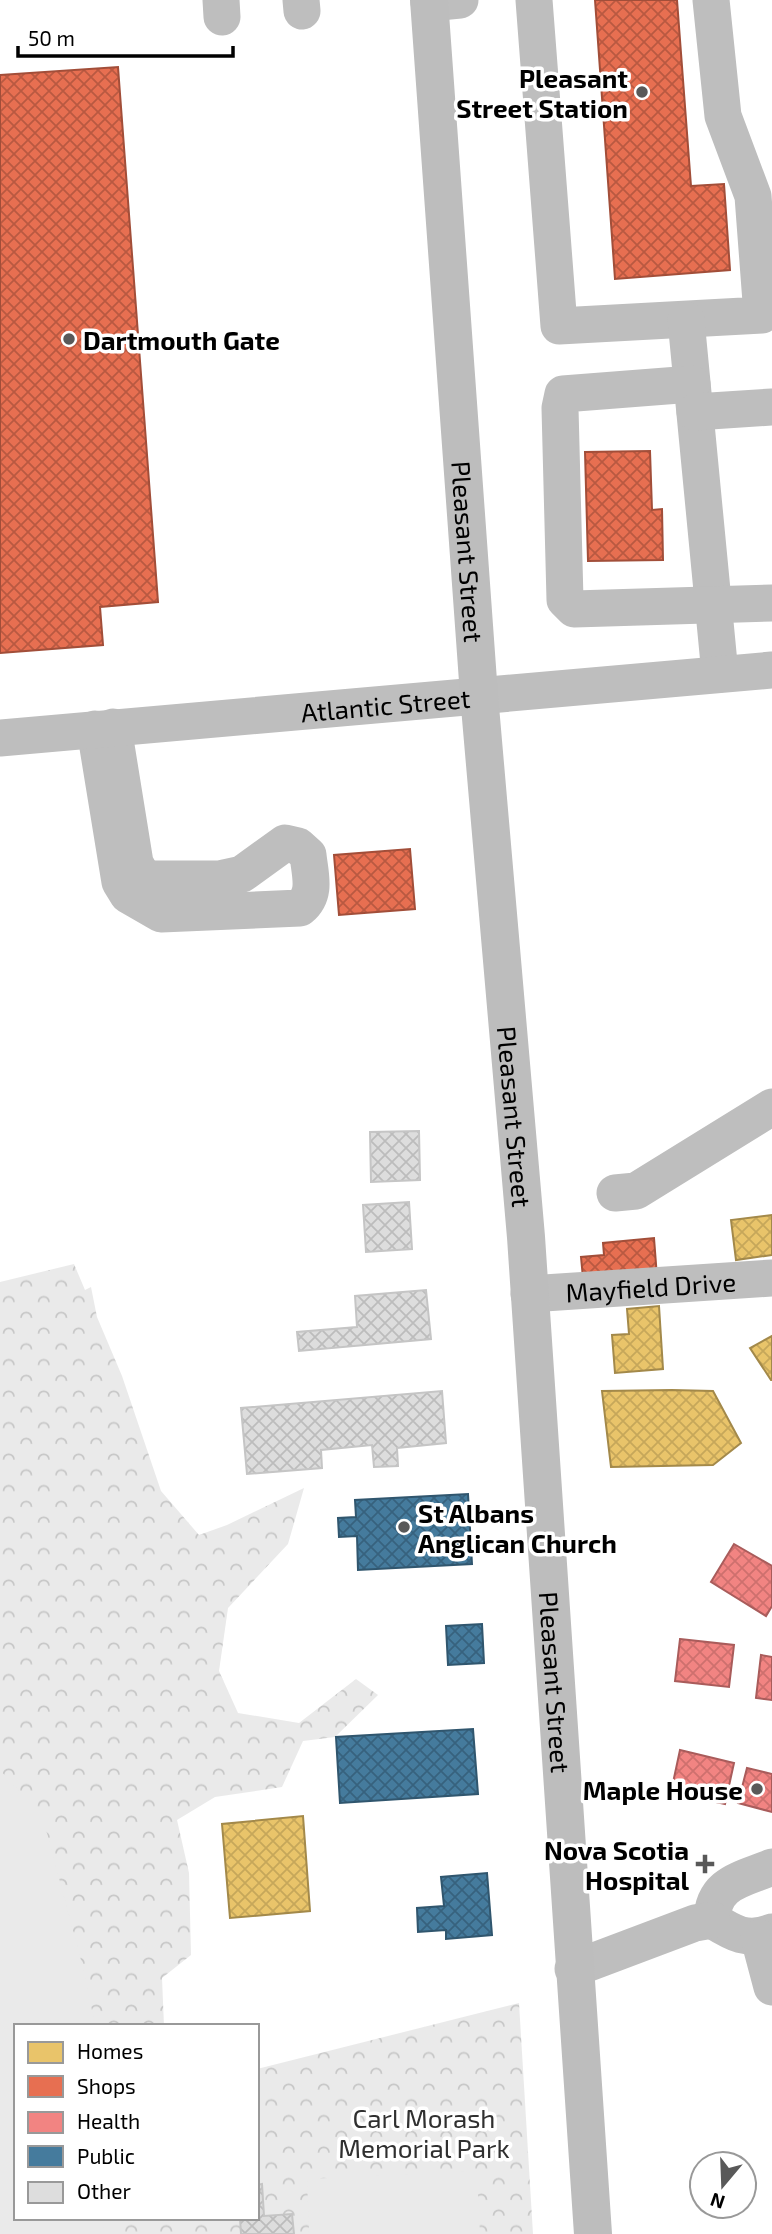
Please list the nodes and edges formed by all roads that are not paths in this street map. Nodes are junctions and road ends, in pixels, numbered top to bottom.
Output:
1 (534, 0) edge
2 (711, 0) edge
3 (439, 1) edge
4 (686, 320) junction
5 (693, 398) junction
6 (772, 407) edge
7 (772, 603) edge
8 (713, 606) junction
9 (772, 670) edge
10 (720, 674) junction
11 (480, 695) junction
12 (104, 728) junction
13 (0, 738) edge
14 (772, 1107) edge
15 (615, 1193) dead end
16 (772, 1278) edge
17 (529, 1294) junction
18 (772, 1867) edge
19 (712, 1920) junction
20 (765, 1935) edge
21 (573, 1969) junction
22 (772, 1987) edge
23 (593, 2234) edge

1 - 4 street
2 - 4 street
3 - 11 main road, Pleasant Street
4 - 5 street
5 - 6 street
5 - 8 street
5 - 8 street
7 - 8 street
8 - 10 street
9 - 10 street, Atlantic Street
10 - 11 street, Atlantic Street
11 - 12 street, Atlantic Street
11 - 17 main road, Pleasant Street
12 - 12 street
12 - 13 street, Atlantic Street
14 - 15 street
16 - 17 street, Mayfield Drive
17 - 21 main road, Pleasant Street
18 - 19 street
19 - 20 street
19 - 21 street
20 - 22 street
21 - 23 main road, Pleasant Street

